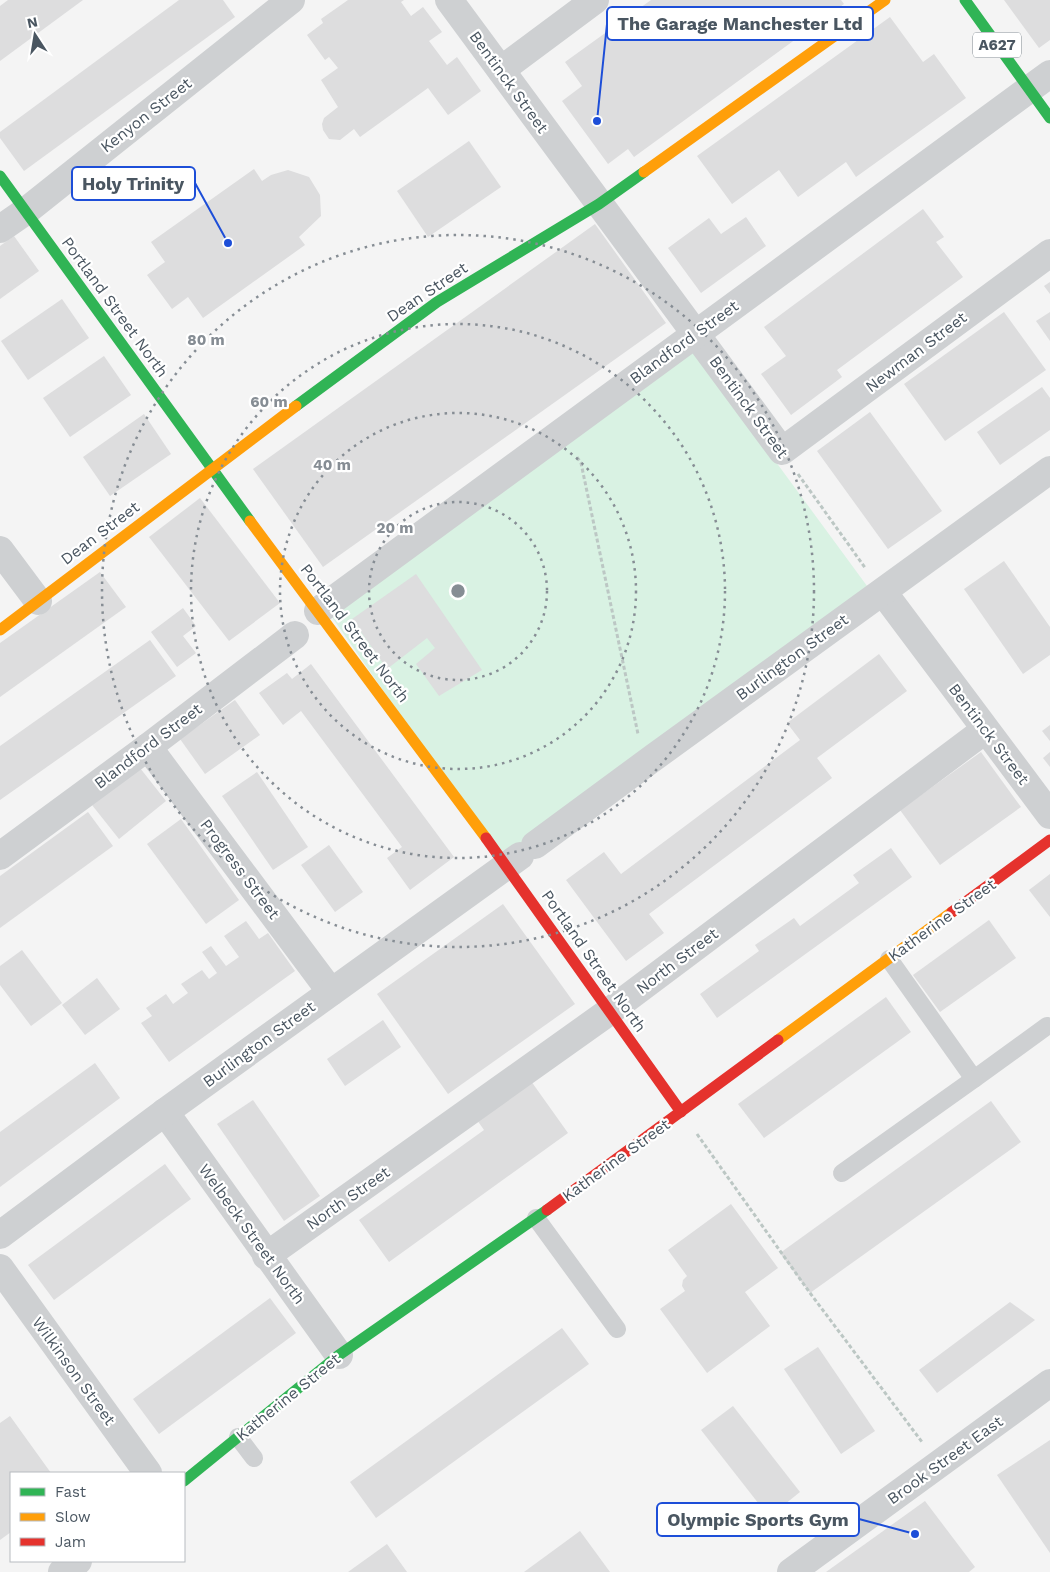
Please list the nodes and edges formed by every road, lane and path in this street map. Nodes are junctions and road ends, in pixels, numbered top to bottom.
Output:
1 (291, 0) edge
2 (449, 0) edge
3 (595, 0) edge
4 (885, 0) edge
5 (965, 0) edge
6 (501, 70) junction
7 (1039, 82) edge
8 (1050, 118) edge
9 (0, 176) edge
10 (599, 204) junction
11 (26, 211) junction
12 (0, 229) edge
13 (1050, 253) edge
14 (695, 334) junction
15 (560, 433) junction
16 (782, 452) junction
17 (211, 470) junction
18 (1050, 470) edge
19 (0, 550) edge
20 (883, 592) junction
21 (38, 601) junction
22 (318, 611) junction
23 (0, 630) edge
24 (295, 635) dead end
25 (985, 730) junction
26 (148, 747) junction
27 (653, 758) junction
28 (1050, 815) edge
29 (1050, 840) edge
30 (0, 856) edge
31 (521, 856) junction
32 (889, 959) junction
33 (332, 992) junction
34 (610, 1011) junction
35 (1047, 1026) dead end
36 (974, 1078) junction
37 (165, 1112) junction
38 (681, 1112) junction
39 (842, 1173) dead end
40 (536, 1218) junction
41 (0, 1235) edge
42 (266, 1256) junction
43 (0, 1268) edge
44 (618, 1329) dead end
45 (339, 1355) junction
46 (1050, 1383) edge
47 (238, 1437) junction
48 (254, 1458) dead end
49 (939, 1464) junction
50 (147, 1472) edge
51 (185, 1480) edge
52 (77, 1562) edge
53 (62, 1572) edge
54 (791, 1572) edge

1 - 11 street, Kenyon Street
2 - 6 street, Bentinck Street
3 - 6 street
4 - 10 main road, Dean Street
5 - 7 main road, A627
6 - 10 street, Bentinck Street
7 - 8 main road, A627
7 - 14 street, Blandford Street
9 - 11 main road, Portland Street North
10 - 14 street, Bentinck Street
10 - 17 main road, Dean Street
11 - 12 street, Kenyon Street
11 - 17 main road, Portland Street North
13 - 16 street, Newman Street
14 - 15 street, Blandford Street
14 - 16 street, Bentinck Street
15 - 22 street, Blandford Street
15 - 27 path
16 - 20 path, Bentinck Street
17 - 21 main road, Dean Street
17 - 22 main road, Portland Street North
18 - 20 street, Burlington Street
19 - 21 street
20 - 25 street, Bentinck Street
20 - 27 street, Burlington Street
21 - 23 main road, Dean Street
22 - 31 main road, Portland Street North
24 - 26 street, Blandford Street
25 - 28 street, Bentinck Street
25 - 34 street, North Street
26 - 30 street, Blandford Street
26 - 33 street, Progress Street
27 - 31 street, Burlington Street
29 - 32 main road, Katherine Street
31 - 33 street, Burlington Street
31 - 34 main road, Portland Street North
32 - 36 lane
32 - 38 main road, Katherine Street
33 - 37 street, Burlington Street
34 - 38 main road, Portland Street North
34 - 42 street, North Street
35 - 36 lane
36 - 39 lane
37 - 41 street, Burlington Street
37 - 42 street, Welbeck Street North
38 - 40 main road, Katherine Street
38 - 49 path
40 - 44 lane
40 - 45 main road, Katherine Street
42 - 45 street, Welbeck Street North
43 - 50 street, Wilkinson Street
45 - 47 main road, Katherine Street
46 - 49 street, Brook Street East
47 - 48 lane
47 - 51 main road, Katherine Street
49 - 54 street, Brook Street East
52 - 53 street

